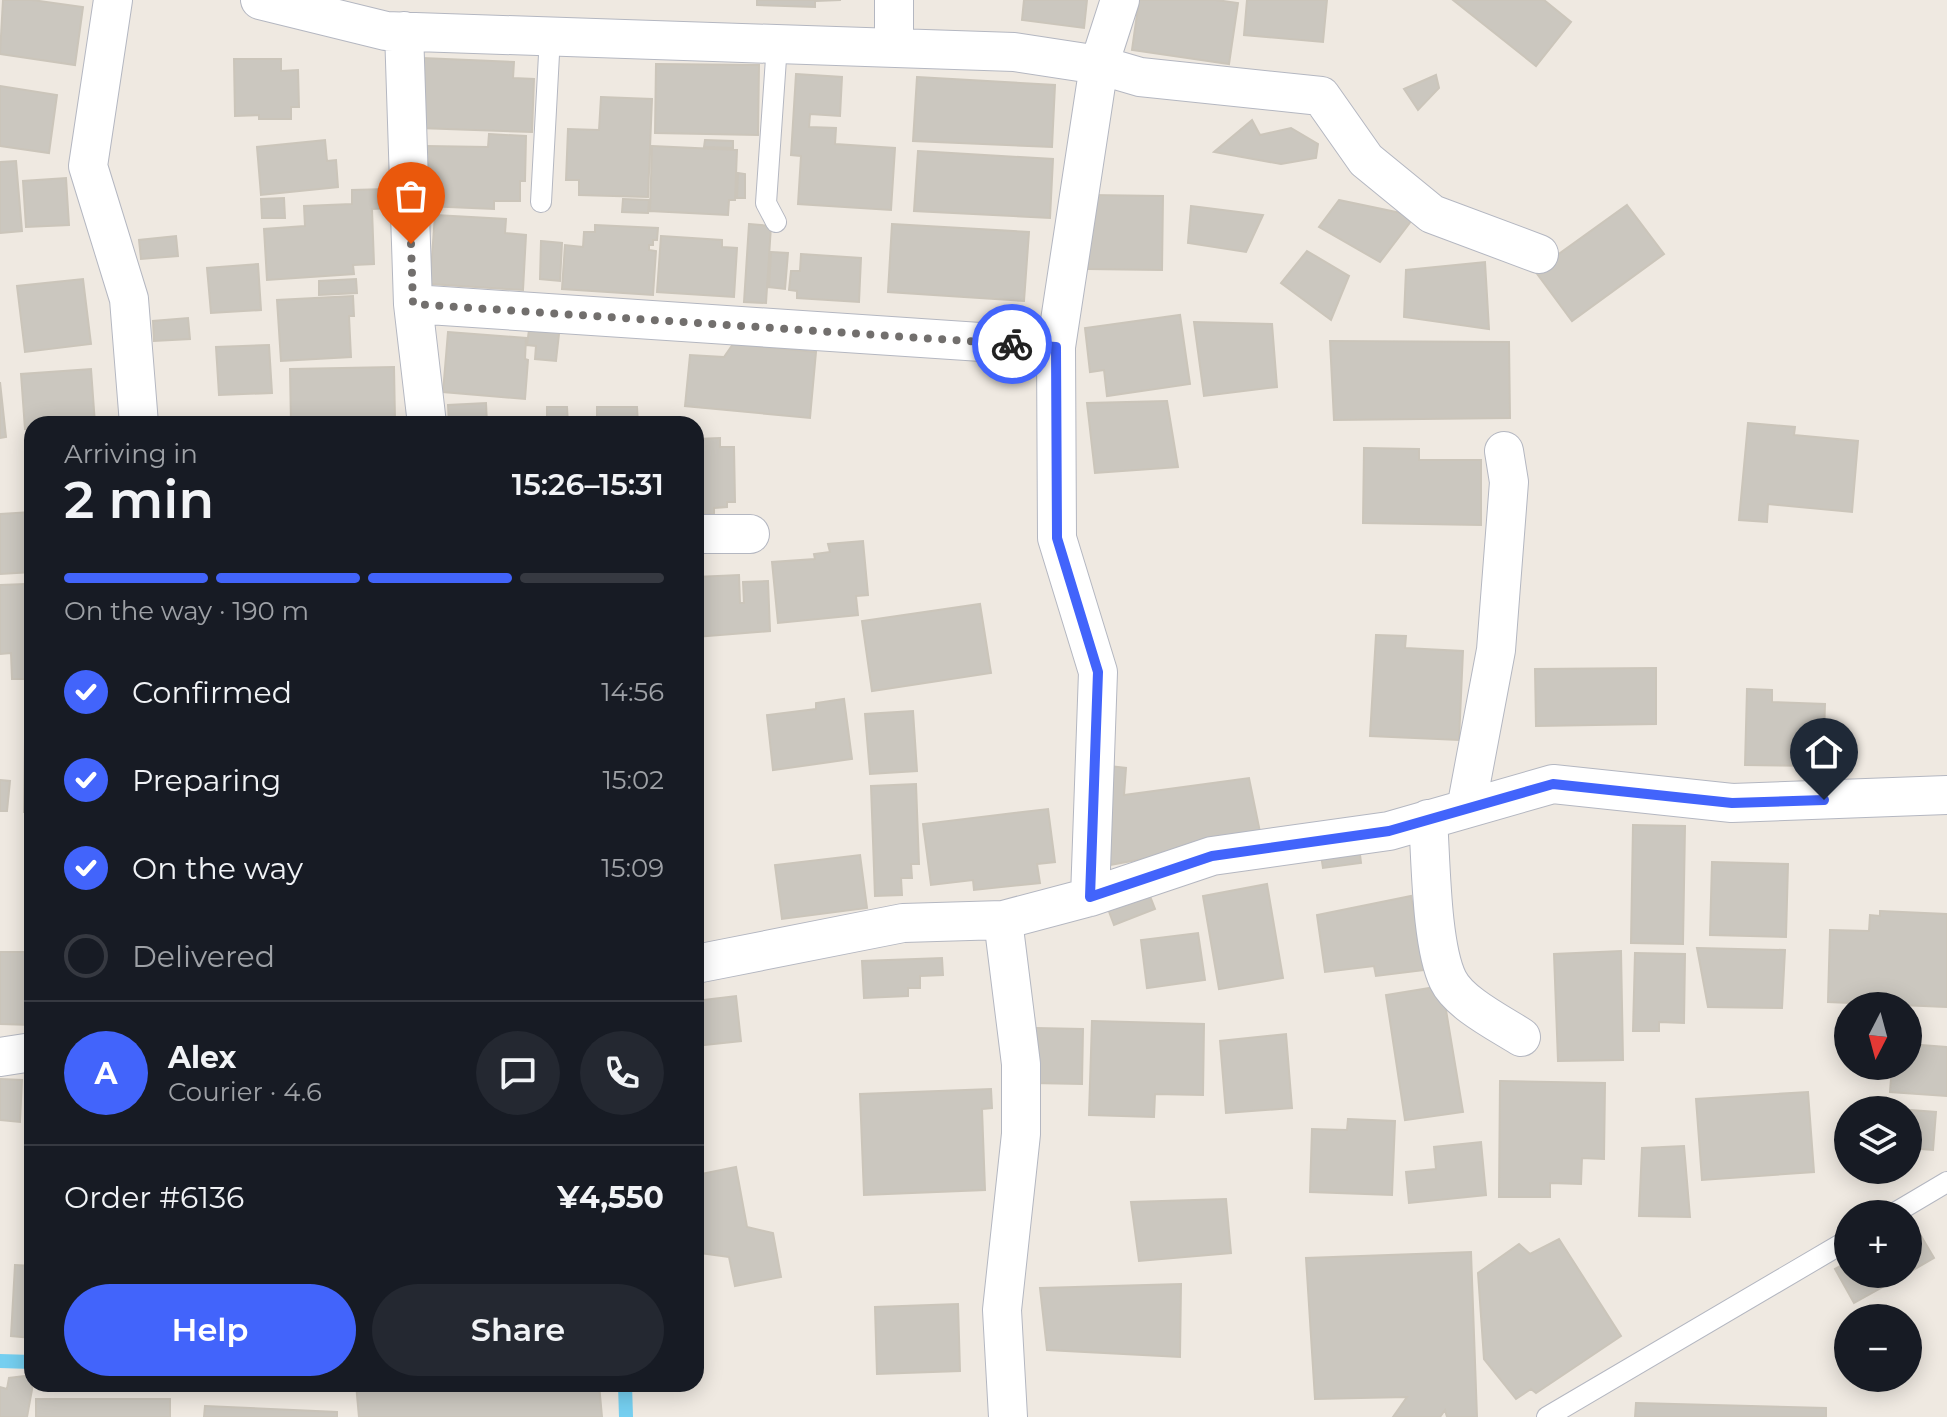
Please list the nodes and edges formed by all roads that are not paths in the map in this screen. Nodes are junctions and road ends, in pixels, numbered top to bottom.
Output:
1 (113, 0) edge
2 (260, 0) edge
3 (894, 0) edge
4 (1120, 0) edge
5 (353, 11) edge
6 (404, 31) junction
7 (550, 36) junction
8 (777, 44) junction
9 (894, 48) junction
10 (1099, 65) junction
11 (541, 202) dead end
12 (776, 222) dead end
13 (1539, 254) dead end
14 (413, 304) junction
15 (1056, 347) junction
16 (138, 416) edge
17 (426, 416) edge
18 (1504, 451) dead end
19 (704, 534) edge
20 (750, 534) dead end
21 (1947, 795) edge
22 (1466, 809) junction
23 (1428, 819) junction
24 (1090, 897) junction
25 (1003, 920) junction
26 (704, 962) edge
27 (1521, 1037) dead end
28 (24, 1053) edge
29 (0, 1057) edge
30 (1021, 1064) junction
31 (1947, 1182) edge
32 (1917, 1200) edge
33 (1834, 1248) edge
34 (1008, 1417) edge
35 (1028, 1417) edge
36 (1547, 1417) edge

1 - 16 street
2 - 5 street
3 - 9 street
4 - 10 street
5 - 6 street
6 - 7 street
6 - 14 street
7 - 8 street
7 - 11 lane
8 - 9 street
8 - 12 lane
9 - 10 street
10 - 13 street
10 - 15 street
14 - 15 street
14 - 17 street
15 - 24 street
18 - 22 street
19 - 20 street
21 - 22 street
22 - 23 street
23 - 24 street
23 - 27 street
24 - 25 street
25 - 26 street
25 - 30 street
28 - 29 street
30 - 34 street
30 - 35 street
31 - 32 lane
33 - 36 lane

